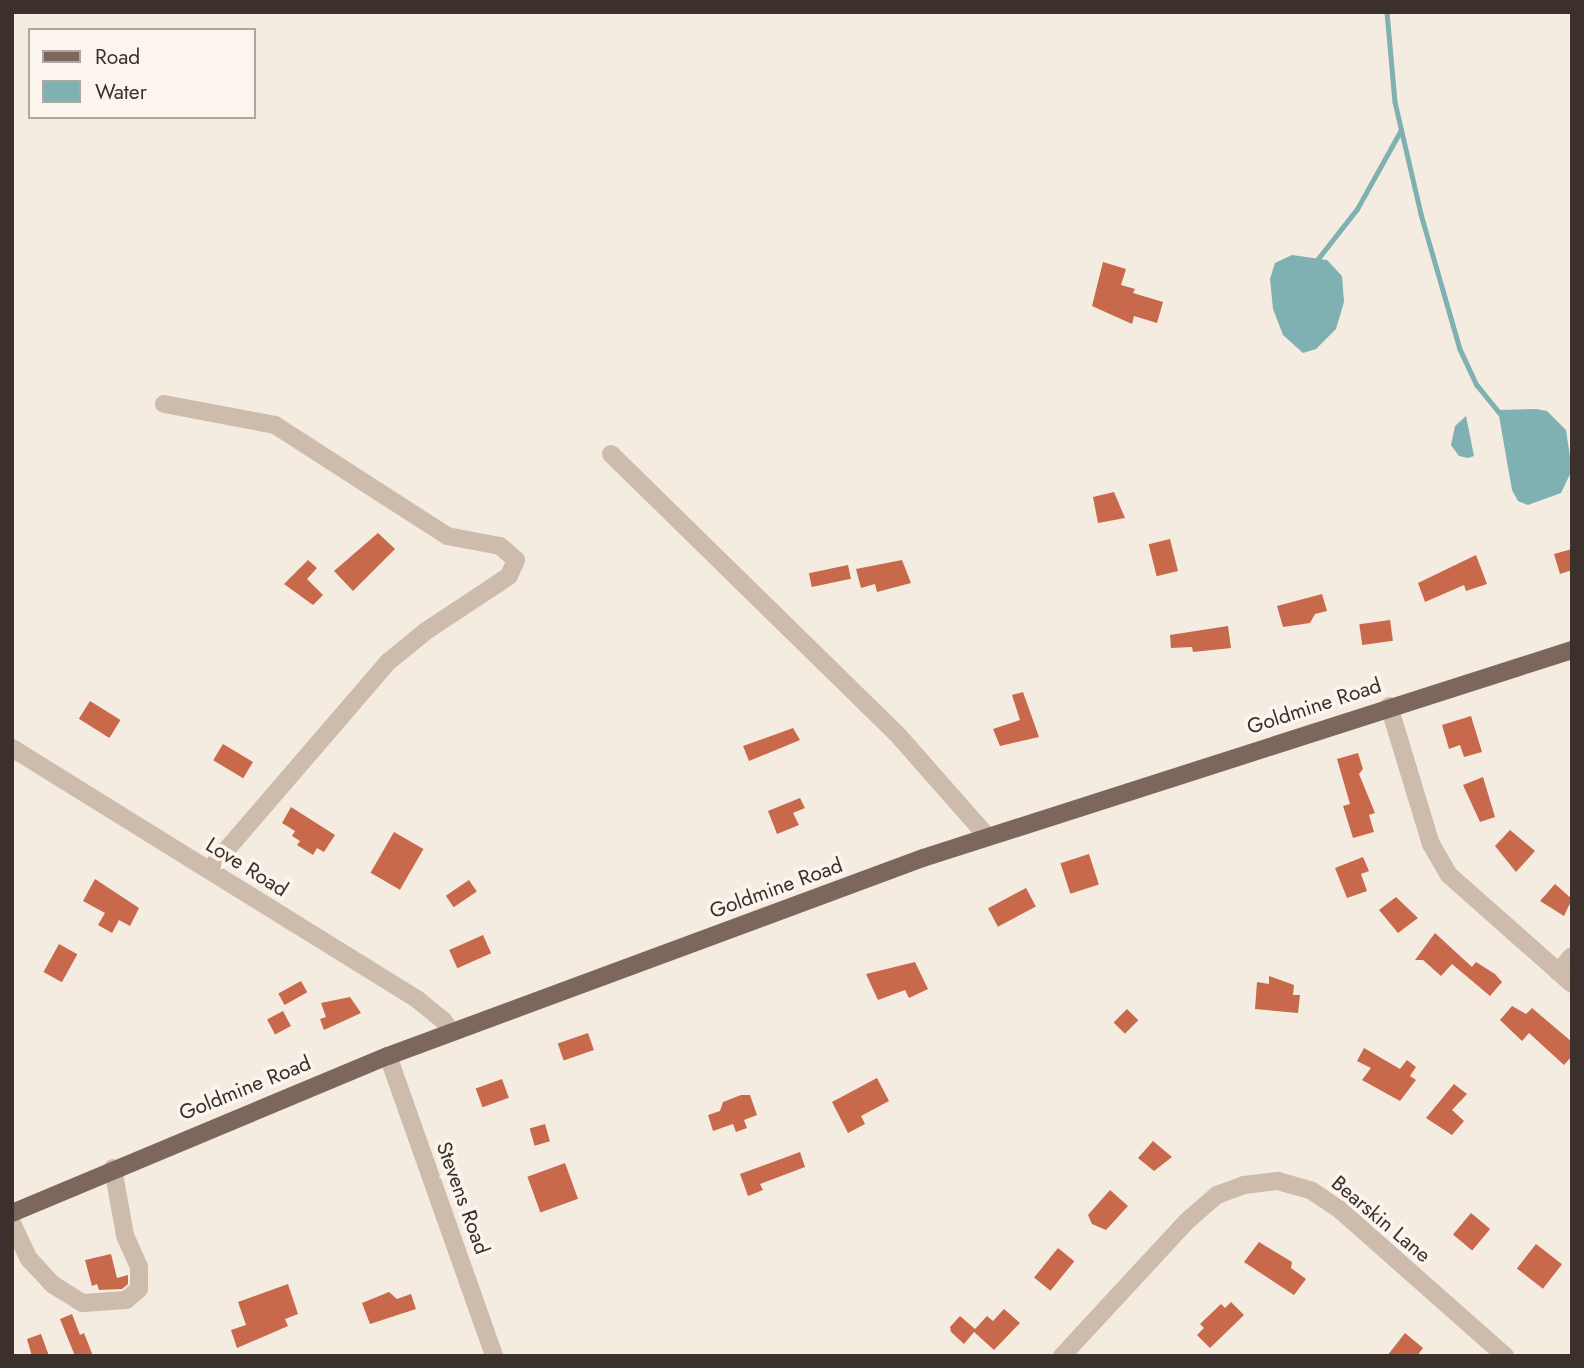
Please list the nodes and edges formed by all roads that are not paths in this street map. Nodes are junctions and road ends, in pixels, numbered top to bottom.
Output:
1 (164, 404) dead end
2 (611, 454) dead end
3 (1572, 650) edge
4 (1389, 706) junction
5 (12, 748) edge
6 (987, 836) junction
7 (209, 870) junction
8 (1572, 956) edge
9 (1558, 972) junction
10 (1572, 985) edge
11 (451, 1032) junction
12 (388, 1056) junction
13 (113, 1168) junction
14 (12, 1213) edge
15 (12, 1223) edge
16 (494, 1356) edge
17 (1062, 1356) edge
18 (1505, 1356) edge

1 - 7 street
2 - 6 street
3 - 4 main road, Goldmine Road
4 - 6 main road, Goldmine Road
4 - 9 street
5 - 7 street, Love Road
6 - 11 main road, Goldmine Road
7 - 11 street, Love Road
8 - 9 street
9 - 10 street
11 - 12 main road, Goldmine Road
12 - 13 main road, Goldmine Road
12 - 16 street, Stevens Road
13 - 14 main road, Goldmine Road
13 - 15 street
17 - 18 street, Bearskin Lane

